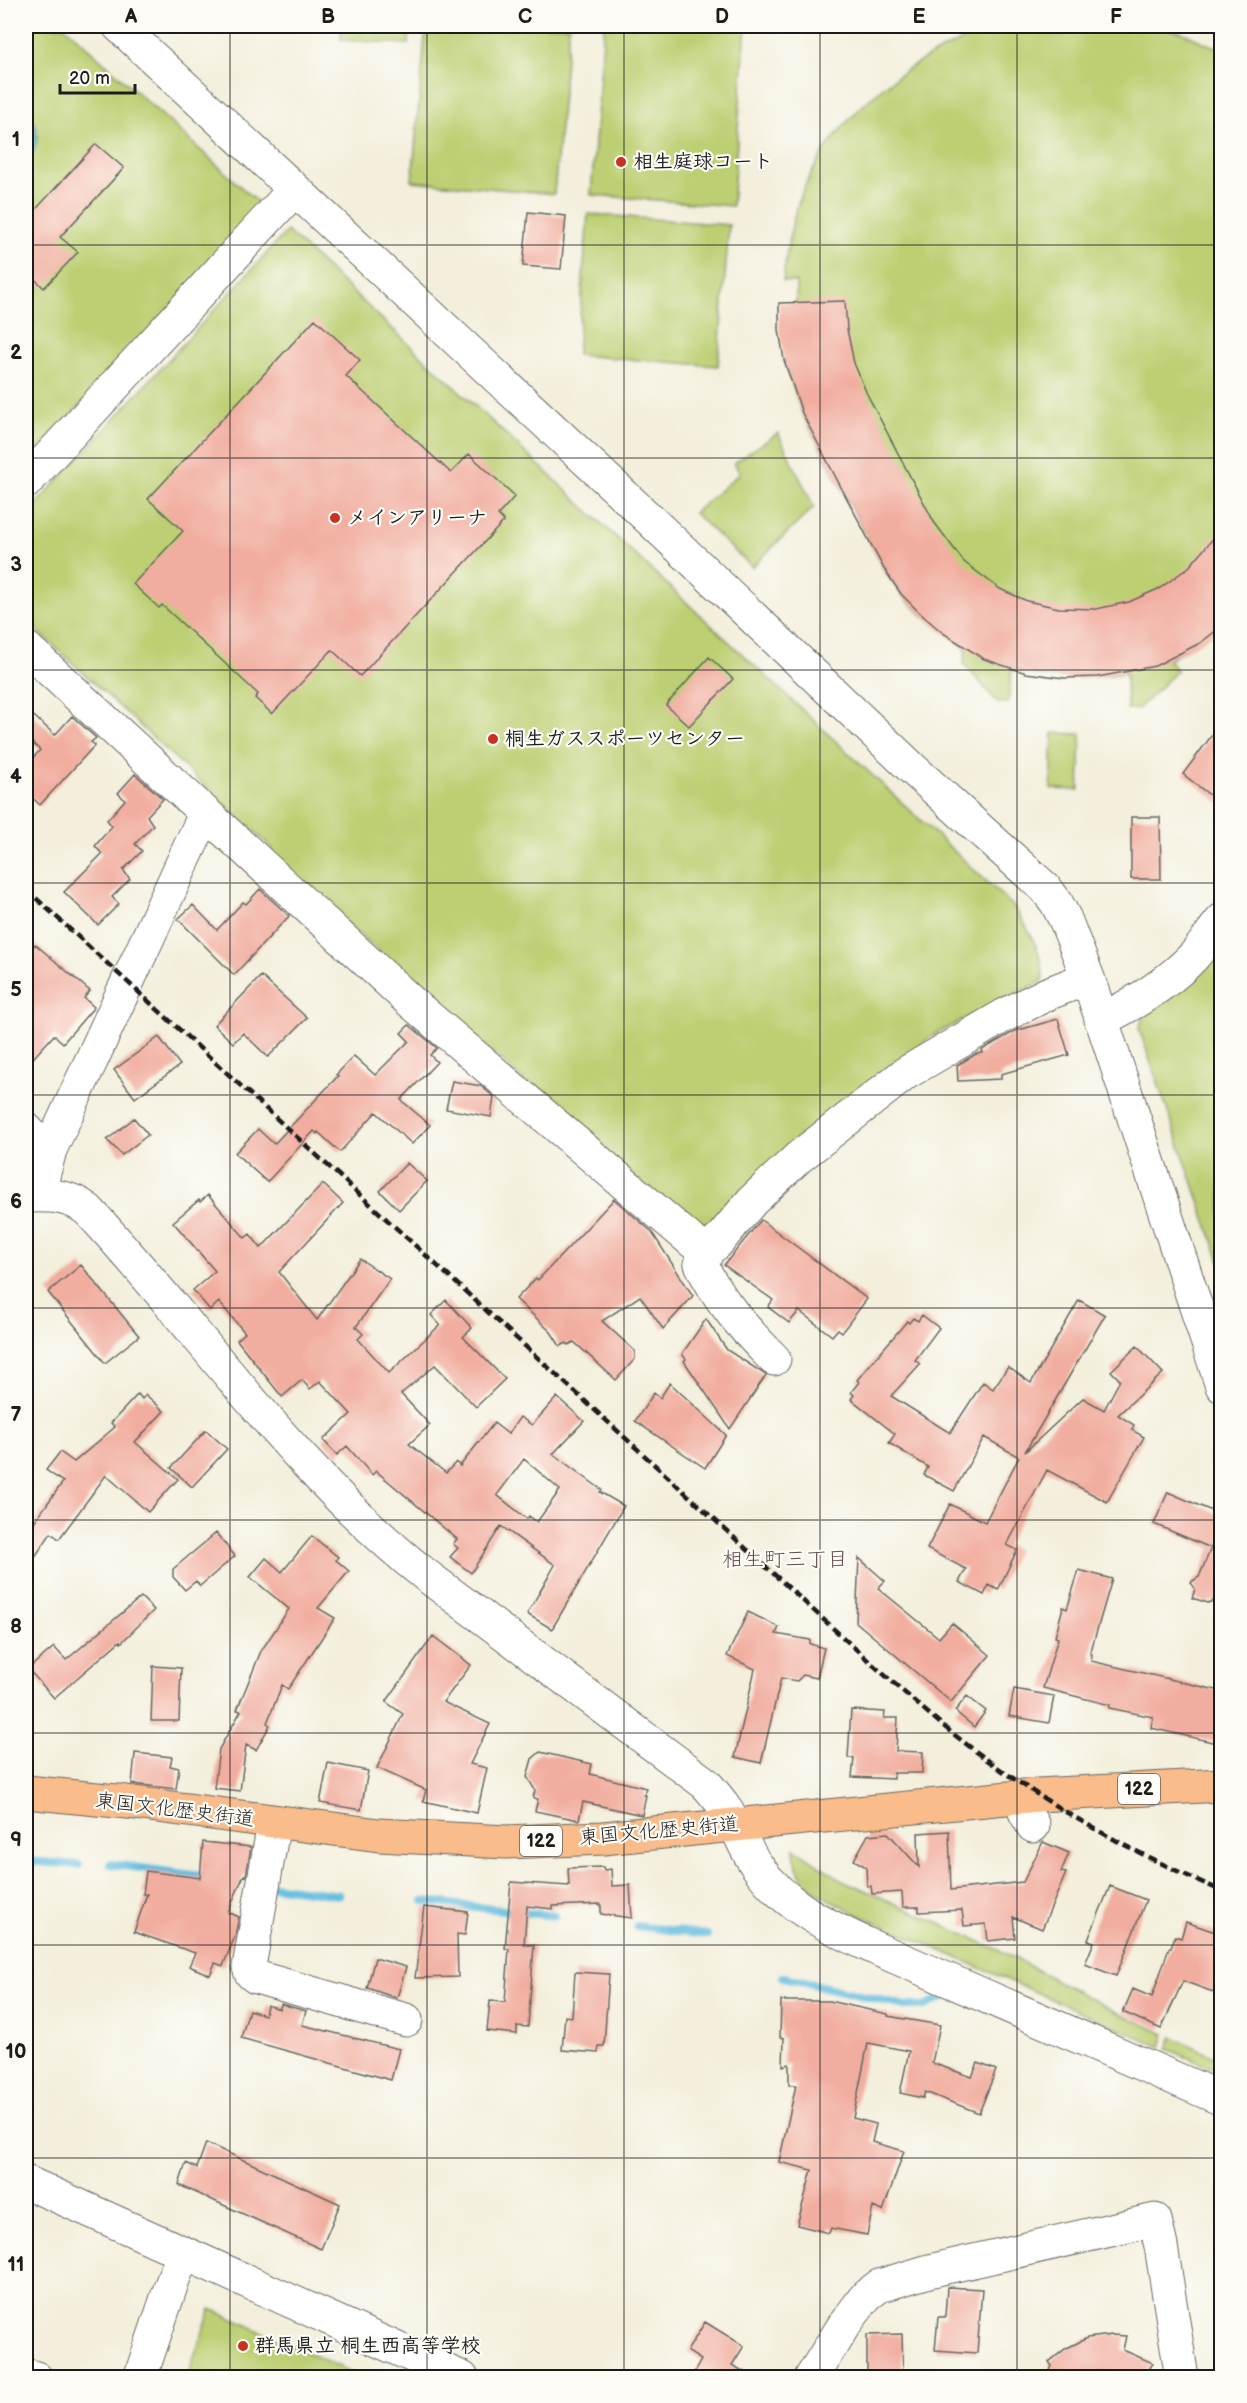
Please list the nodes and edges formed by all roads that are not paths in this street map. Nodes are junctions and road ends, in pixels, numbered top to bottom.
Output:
1 (118, 26) edge
2 (294, 190) junction
3 (26, 482) edge
4 (26, 648) edge
5 (208, 816) junction
6 (1221, 920) edge
7 (1088, 978) junction
8 (1101, 1020) junction
9 (38, 1140) edge
10 (32, 1196) edge
11 (706, 1250) junction
12 (774, 1359) dead end
13 (1221, 1386) edge
14 (1221, 1785) edge
15 (26, 1792) edge
16 (274, 1823) junction
17 (734, 1824) junction
18 (406, 2020) dead end
19 (1221, 2099) edge
20 (26, 2182) edge
21 (184, 2253) junction
22 (26, 2375) edge
23 (36, 2378) edge
24 (140, 2378) edge
25 (462, 2378) edge
26 (811, 2378) edge
27 (1182, 2378) edge

1 - 2 street
2 - 3 street
2 - 7 street
4 - 5 street
5 - 9 street
5 - 11 street
6 - 8 street
7 - 8 street
7 - 11 street
8 - 13 street
9 - 10 street
10 - 17 street
11 - 12 street
14 - 17 highway, 東国文化歴史街道 / 122
15 - 16 highway, 東国文化歴史街道 / 122
16 - 17 highway, 東国文化歴史街道 / 122
16 - 18 street
17 - 19 street
20 - 21 street
21 - 24 street
21 - 25 street
22 - 23 street
26 - 27 street

